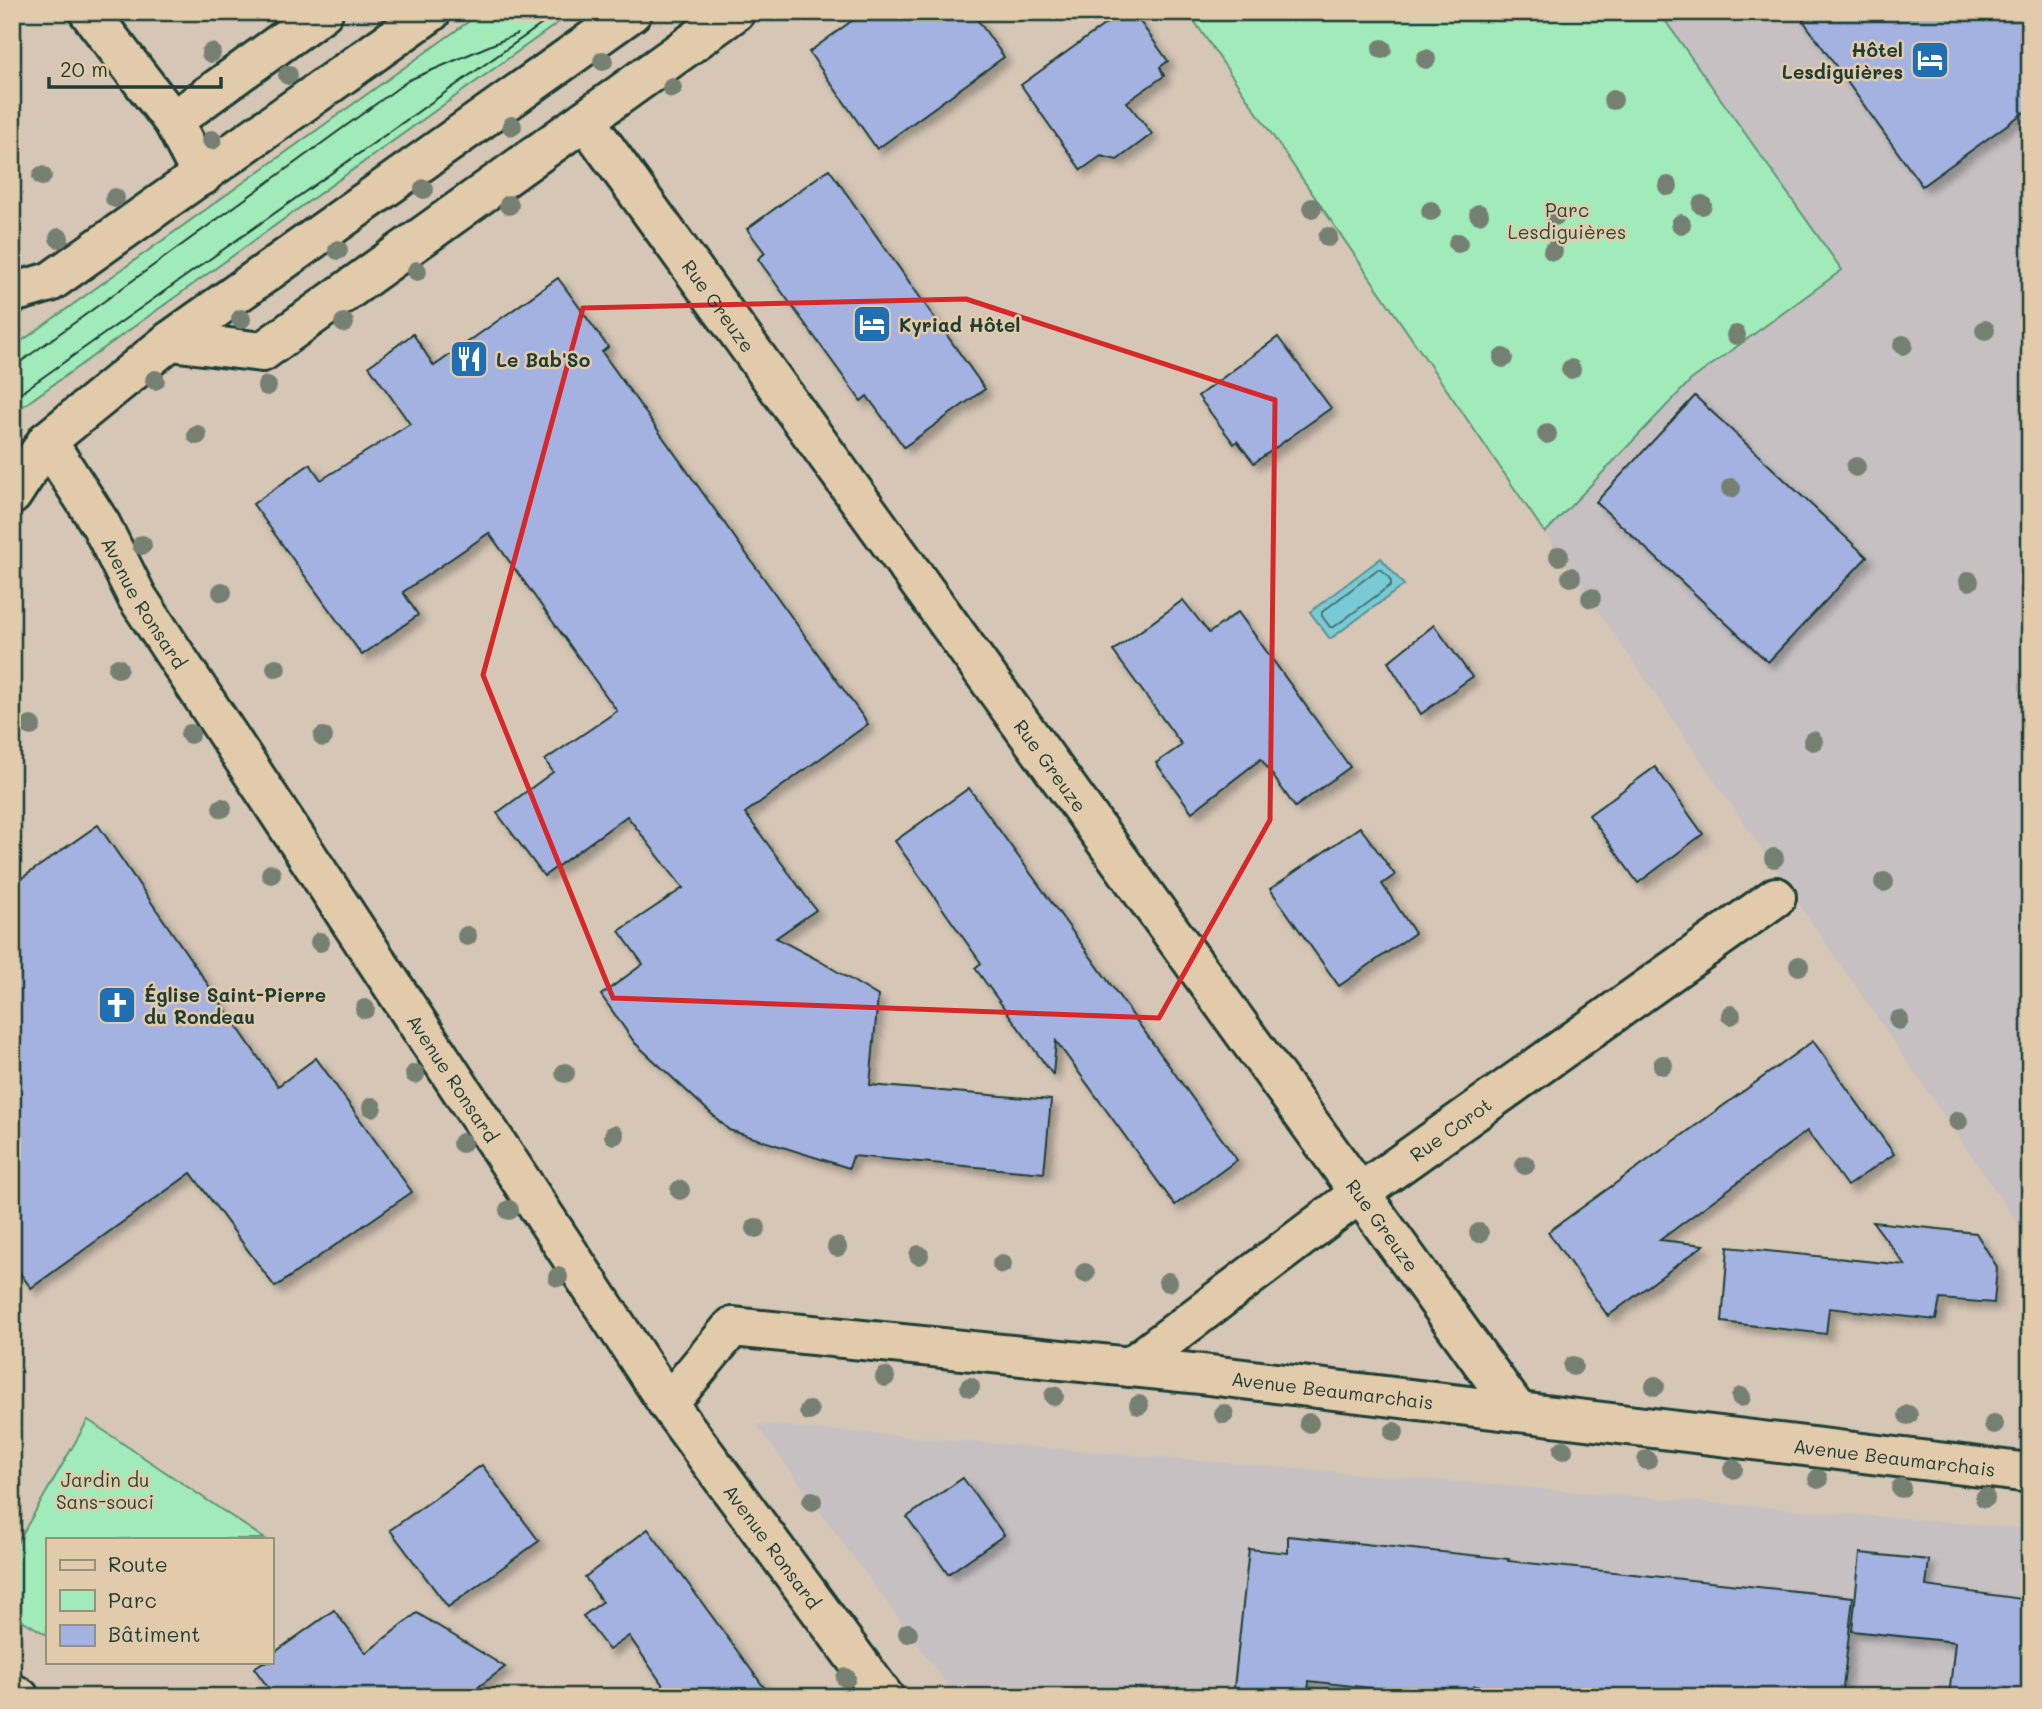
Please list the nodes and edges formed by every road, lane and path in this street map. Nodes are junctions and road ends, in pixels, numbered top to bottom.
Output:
1 (89, 12) edge
2 (323, 12) edge
3 (431, 12) edge
4 (632, 12) edge
5 (735, 12) edge
6 (585, 120) junction
7 (173, 121) junction
8 (202, 176) junction
9 (12, 293) edge
10 (170, 341) junction
11 (47, 442) junction
12 (12, 495) edge
13 (1776, 897) dead end
14 (1360, 1193) junction
15 (1130, 1367) junction
16 (668, 1404) junction
17 (1518, 1412) junction
18 (2030, 1473) edge
19 (12, 1693) edge
20 (19, 1697) edge
21 (884, 1697) edge

1 - 7 street
2 - 7 street
3 - 8 street
4 - 10 street
5 - 6 street
6 - 10 street
6 - 14 street, Rue Greuze
7 - 8 street
8 - 9 street
10 - 11 street
11 - 12 street
11 - 16 street, Avenue Ronsard
13 - 14 street, Rue Corot
14 - 15 street, Rue Corot
14 - 17 street, Rue Greuze
15 - 16 street, Avenue Beaumarchais
15 - 17 street, Avenue Beaumarchais
16 - 21 street, Avenue Ronsard
17 - 18 street, Avenue Beaumarchais
19 - 20 street

